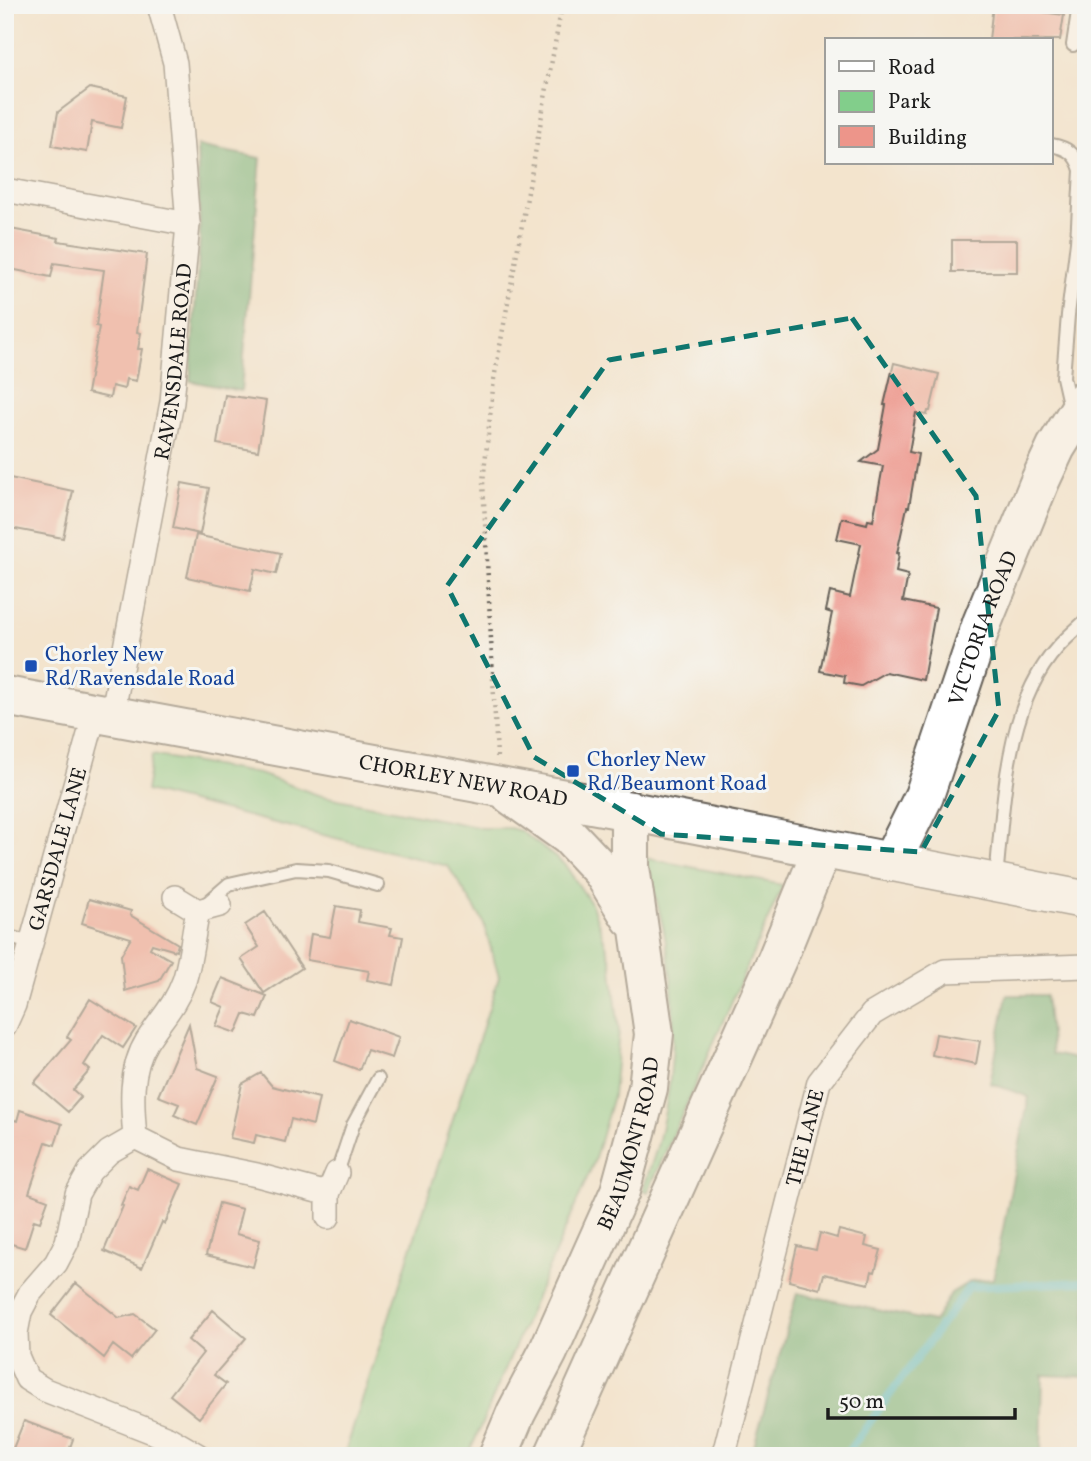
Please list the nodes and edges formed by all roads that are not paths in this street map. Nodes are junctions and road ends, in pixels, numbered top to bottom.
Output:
1 (159, 5) edge
2 (1079, 5) edge
3 (1073, 45) dead end
4 (1052, 145) edge
5 (5, 190) edge
6 (188, 224) junction
7 (1079, 409) edge
8 (1086, 620) edge
9 (5, 696) edge
10 (104, 714) junction
11 (499, 787) junction
12 (630, 811) junction
13 (822, 849) junction
14 (891, 862) junction
15 (996, 882) junction
16 (378, 885) dead end
17 (175, 897) dead end
18 (1086, 900) edge
19 (220, 905) dead end
20 (198, 911) junction
21 (638, 928) junction
22 (5, 936) edge
23 (32, 943) junction
24 (1086, 966) edge
25 (5, 1025) edge
26 (378, 1079) dead end
27 (135, 1137) junction
28 (332, 1184) junction
29 (328, 1217) dead end
30 (199, 1456) edge
31 (498, 1456) edge
32 (554, 1456) edge
33 (722, 1456) edge

1 - 6 street, RAVENSDALE ROAD
2 - 3 lane
4 - 7 lane
5 - 6 street
6 - 10 street, RAVENSDALE ROAD
7 - 14 highway, VICTORIA ROAD
8 - 15 lane
9 - 10 highway, CHORLEY NEW ROAD
10 - 11 highway, CHORLEY NEW ROAD
10 - 23 street, GARSDALE LANE
11 - 12 highway, CHORLEY NEW ROAD
11 - 21 highway
12 - 13 highway, CHORLEY NEW ROAD
12 - 21 highway, BEAUMONT ROAD
13 - 14 highway, CHORLEY NEW ROAD
13 - 32 highway
14 - 15 main road, CHORLEY NEW ROAD
15 - 18 main road, CHORLEY NEW ROAD
16 - 20 lane
17 - 20 street
19 - 20 street
20 - 27 street
21 - 31 highway, BEAUMONT ROAD
22 - 23 lane
23 - 25 street, GARSDALE LANE
24 - 33 street, THE LANE
26 - 28 lane
27 - 28 street
27 - 30 street
28 - 29 street

